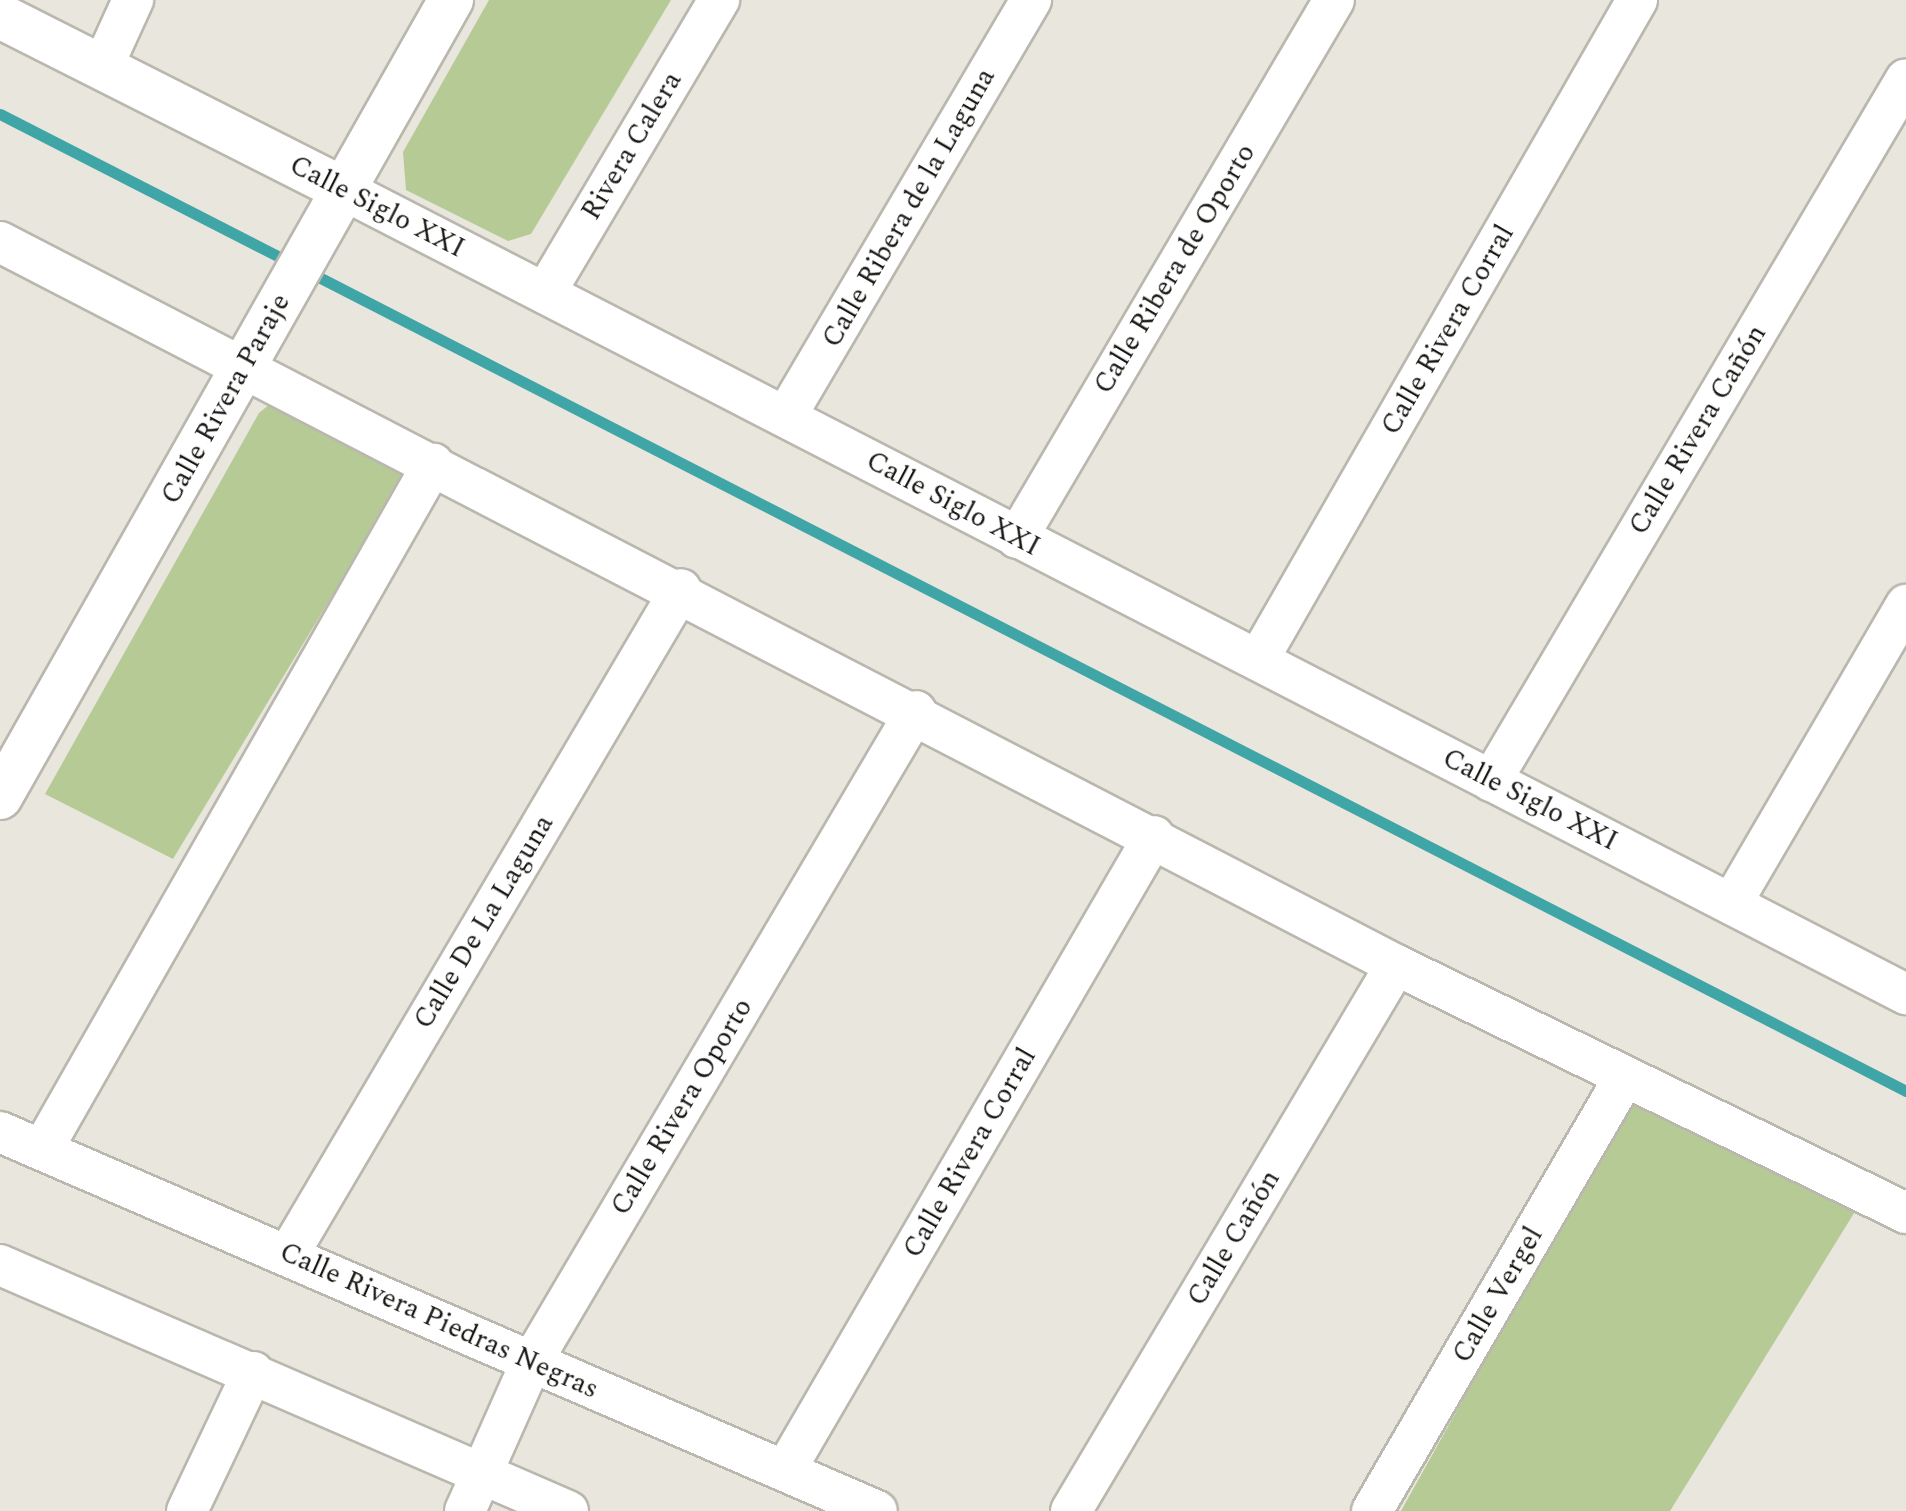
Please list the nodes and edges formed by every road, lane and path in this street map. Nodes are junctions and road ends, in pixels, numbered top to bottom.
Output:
1 (133, 0) edge
2 (451, 0) edge
3 (719, 0) edge
4 (1031, 0) edge
5 (1334, 0) edge
6 (1637, 0) edge
7 (0, 16) edge
8 (102, 68) junction
9 (1906, 79) edge
10 (344, 190) junction
11 (0, 242) edge
12 (545, 293) junction
13 (244, 369) junction
14 (786, 416) junction
15 (433, 464) junction
16 (1017, 538) junction
17 (681, 589) junction
18 (1906, 605) edge
19 (1258, 660) junction
20 (916, 711) junction
21 (1491, 781) junction
22 (0, 797) edge
23 (1154, 836) junction
24 (1733, 901) junction
25 (1396, 965) junction
26 (1906, 994) edge
27 (1623, 1080) junction
28 (0, 1132) edge
29 (42, 1150) junction
30 (1906, 1213) edge
31 (288, 1255) junction
32 (0, 1265) edge
33 (531, 1363) junction
34 (253, 1372) junction
35 (786, 1469) junction
36 (482, 1473) junction
37 (187, 1511) edge
38 (465, 1511) edge
39 (568, 1511) edge
40 (877, 1511) edge
41 (1071, 1511) edge
42 (1372, 1511) edge

1 - 8 street
2 - 10 street, Calle Rivera Paraje
3 - 12 street, Rivera Calera
4 - 14 street, Calle Ribera de la Laguna
5 - 16 street, Calle Ribera de Oporto
6 - 19 street, Calle Rivera Corral
7 - 8 street, Calle Siglo XXI
8 - 10 street, Calle Siglo XXI
9 - 21 street, Calle Rivera Cañón
10 - 12 street, Calle Siglo XXI
10 - 13 street, Calle Rivera Paraje
11 - 13 street
12 - 14 street, Calle Siglo XXI
13 - 15 street
13 - 22 street, Calle Rivera Paraje
14 - 16 street, Calle Siglo XXI
15 - 17 street
15 - 29 street
16 - 19 street, Calle Siglo XXI
17 - 20 street
17 - 31 street, Calle De La Laguna
18 - 24 street
19 - 21 street, Calle Siglo XXI
20 - 23 street
20 - 33 street, Calle Rivera Oporto
21 - 24 street, Calle Siglo XXI
23 - 25 street
23 - 35 street, Calle Rivera Corral
24 - 26 street, Calle Siglo XXI
25 - 27 street
25 - 41 street, Calle Cañón
27 - 30 street
27 - 42 street, Calle Vergel
28 - 29 street, Calle Rivera Piedras Negras
29 - 31 street, Calle Rivera Piedras Negras
31 - 33 street, Calle Rivera Piedras Negras
32 - 34 street
33 - 35 street, Calle Rivera Piedras Negras
33 - 36 street, Calle Rivera Oporto
34 - 36 street
34 - 37 street
35 - 40 street, Calle Rivera Piedras Negras
36 - 38 street, Calle Rivera Oporto
36 - 39 street

